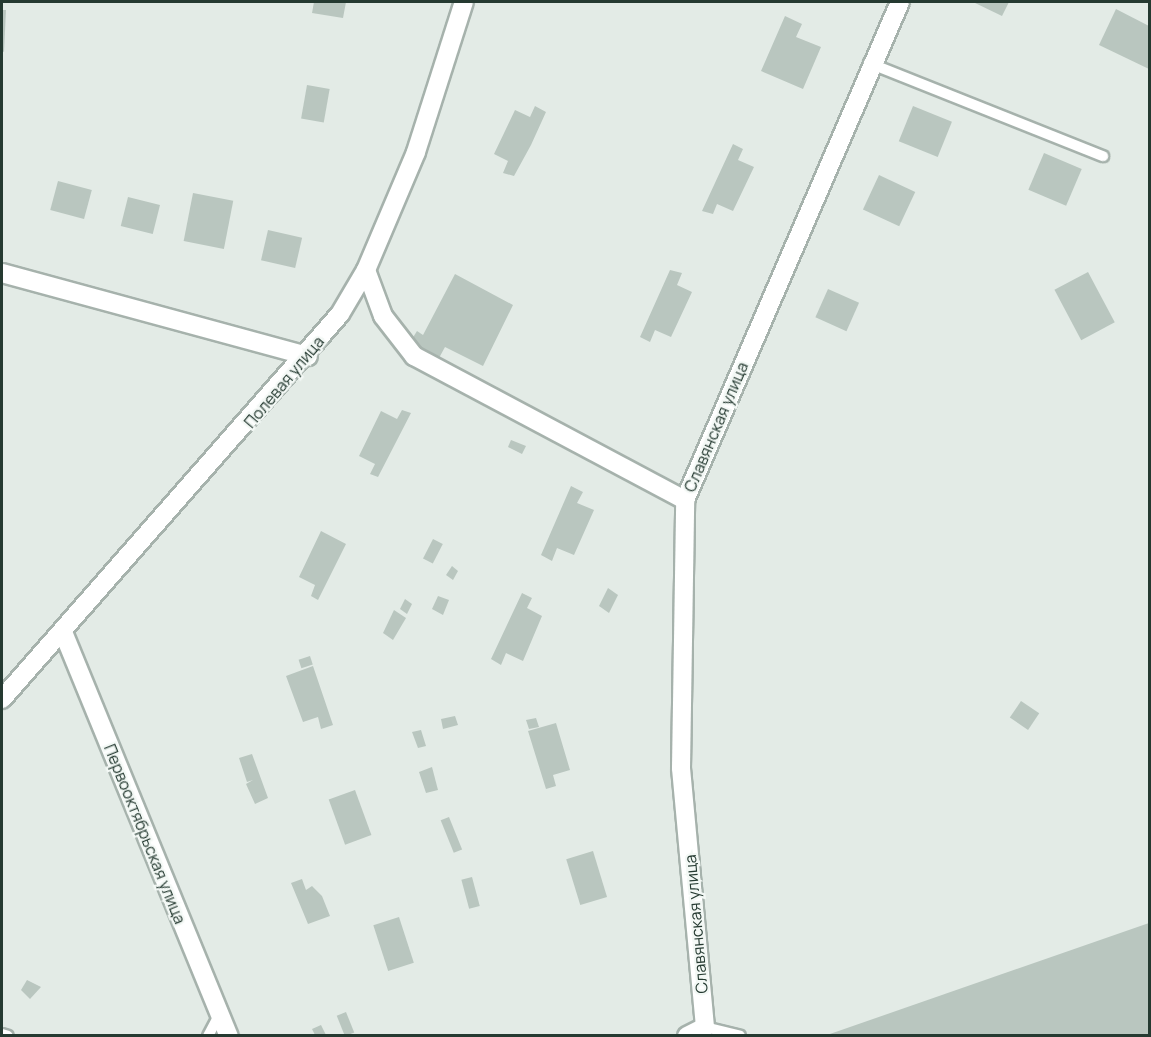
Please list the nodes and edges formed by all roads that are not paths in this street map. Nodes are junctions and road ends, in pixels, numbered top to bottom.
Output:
1 (464, 2) edge
2 (900, 2) edge
3 (869, 63) junction
4 (1102, 156) dead end
5 (366, 270) junction
6 (2, 273) edge
7 (308, 356) junction
8 (685, 500) junction
9 (63, 632) junction
10 (2, 699) edge
11 (219, 1015) junction
12 (705, 1027) junction
13 (2, 1034) edge
14 (8, 1035) edge
15 (208, 1035) edge
16 (229, 1035) edge
17 (687, 1035) edge
18 (740, 1035) edge

1 - 5 street, Полевая улица
2 - 3 street, Славянская улица
3 - 4 lane
3 - 8 street, Славянская улица
5 - 7 street, Полевая улица
5 - 8 street
6 - 7 street
7 - 9 street, Полевая улица
8 - 12 street, Славянская улица
9 - 10 street, Полевая улица
9 - 11 street, Первооктябрьская улица
11 - 15 lane
11 - 16 street, Первооктябрьская улица
12 - 17 street
12 - 18 lane
13 - 14 lane

